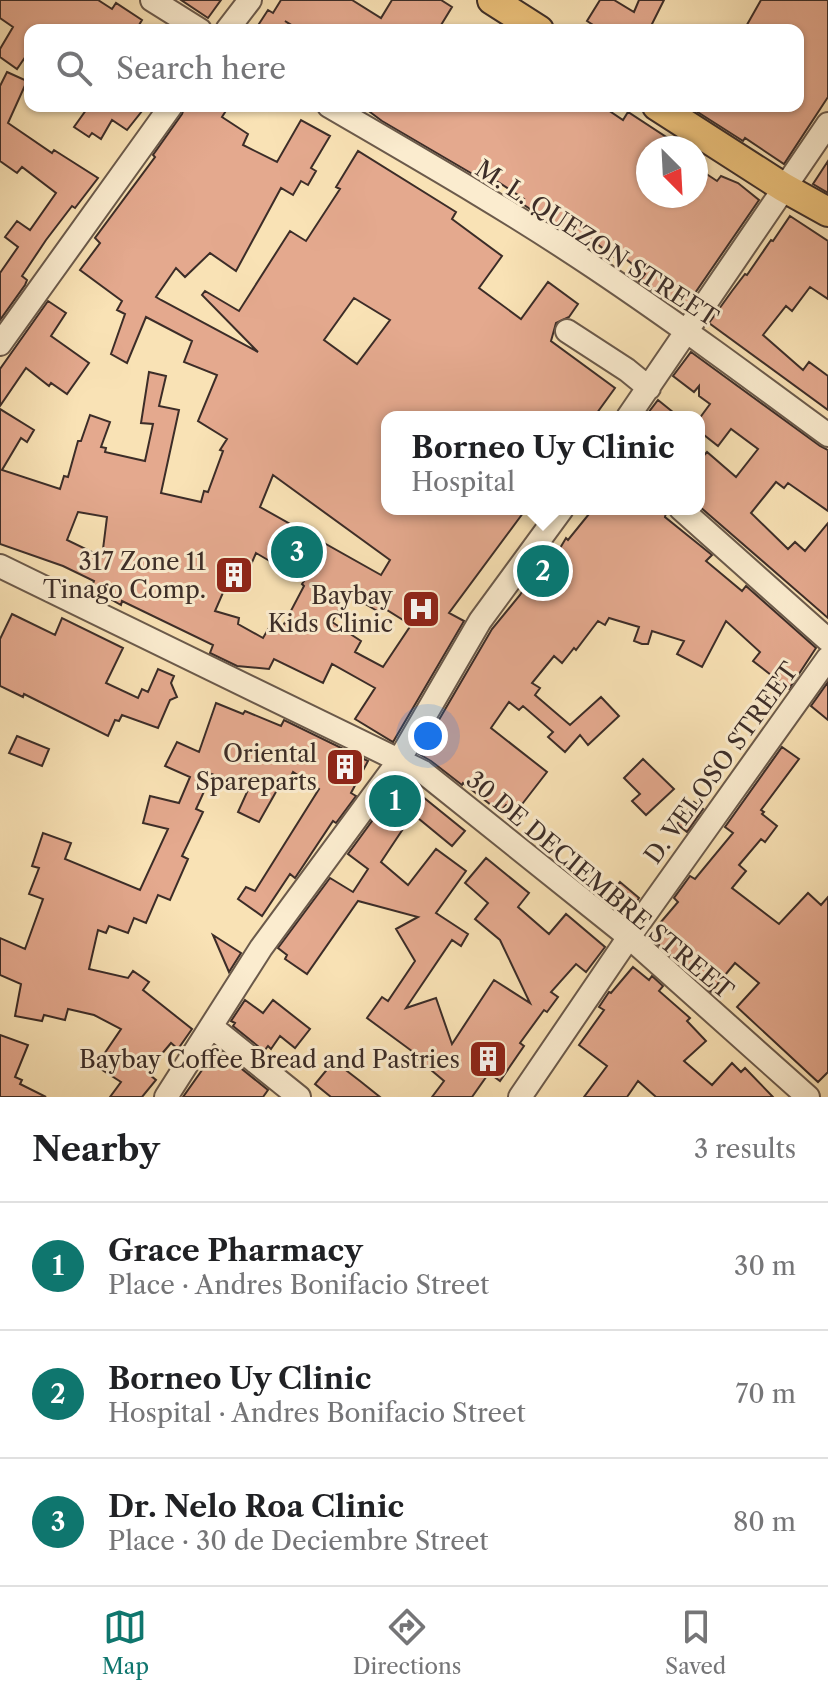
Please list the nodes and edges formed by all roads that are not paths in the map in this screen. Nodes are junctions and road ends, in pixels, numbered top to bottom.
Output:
1 (152, 0) edge
2 (250, 0) edge
3 (492, 0) edge
4 (190, 24) edge
5 (232, 24) edge
6 (530, 24) edge
7 (167, 112) edge
8 (339, 112) edge
9 (666, 112) edge
10 (828, 124) edge
11 (783, 187) junction
12 (828, 212) edge
13 (567, 331) dead end
14 (688, 332) junction
15 (0, 344) edge
16 (649, 388) junction
17 (632, 411) edge
18 (828, 435) edge
19 (558, 515) edge
20 (688, 515) edge
21 (0, 566) edge
22 (828, 640) edge
23 (828, 658) edge
24 (398, 762) junction
25 (629, 937) junction
26 (212, 1027) junction
27 (166, 1097) edge
28 (299, 1097) edge
29 (520, 1097) edge
30 (808, 1097) edge

1 - 4 street
2 - 5 street
3 - 6 main road
7 - 15 street
8 - 14 street, M. L. QUEZON STREET
9 - 11 main road
10 - 11 street
11 - 12 main road
11 - 14 street
13 - 16 street
14 - 16 street
14 - 18 street, M. L. QUEZON STREET
16 - 17 street
19 - 24 street
20 - 22 street
21 - 24 street, 30 DE DECIEMBRE STREET
23 - 25 street, D. VELOSO STREET
24 - 25 street, 30 DE DECIEMBRE STREET
24 - 26 street
25 - 29 street, D. VELOSO STREET
25 - 30 street, 30 DE DECIEMBRE STREET
26 - 27 street
26 - 28 street

